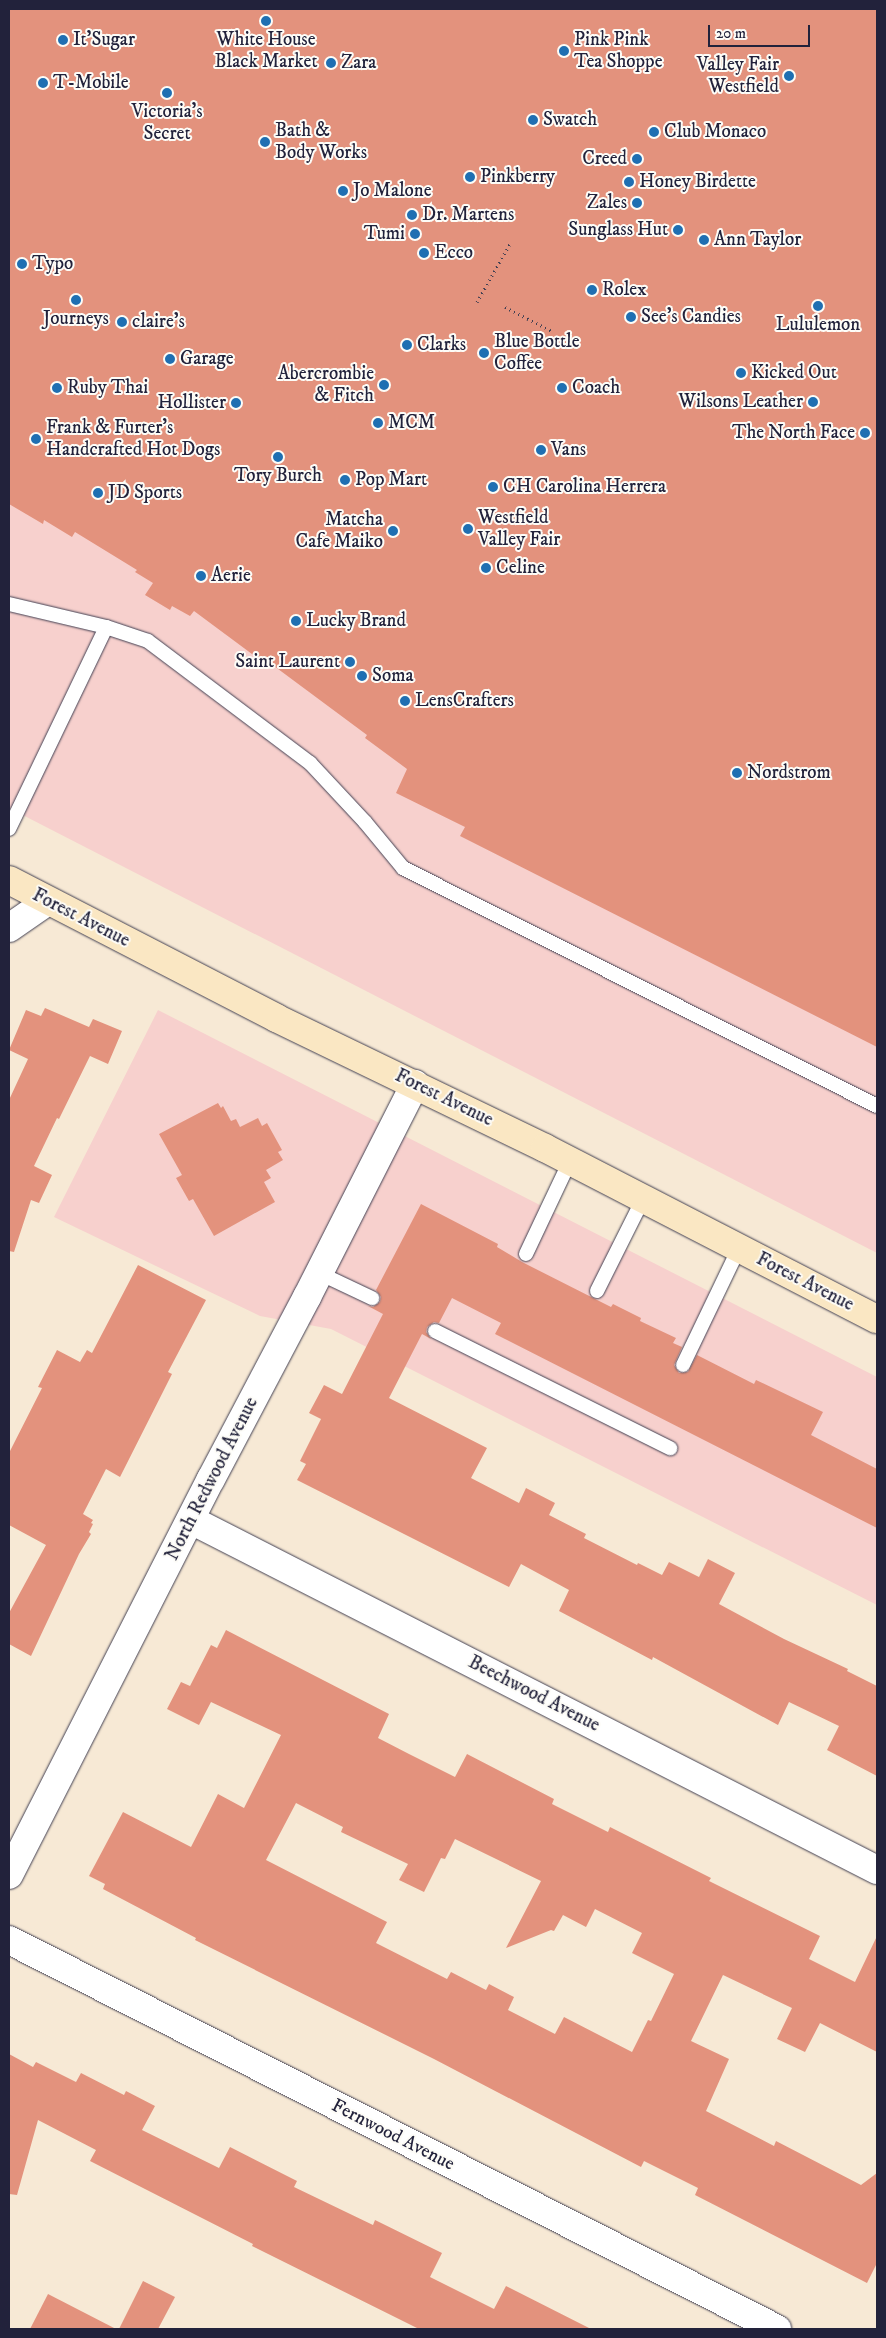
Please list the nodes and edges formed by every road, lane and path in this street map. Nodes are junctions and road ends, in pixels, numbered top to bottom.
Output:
1 (511, 242) dead end
2 (477, 302) dead end
3 (505, 307) dead end
4 (552, 331) dead end
5 (9, 604) edge
6 (106, 627) junction
7 (9, 829) edge
8 (9, 880) edge
9 (48, 901) junction
10 (9, 928) edge
11 (415, 1084) junction
12 (877, 1106) edge
13 (570, 1161) junction
14 (643, 1199) junction
15 (739, 1248) junction
16 (526, 1254) dead end
17 (320, 1272) junction
18 (597, 1291) dead end
19 (372, 1298) dead end
20 (877, 1319) edge
21 (435, 1331) dead end
22 (683, 1365) dead end
23 (670, 1448) dead end
24 (191, 1520) junction
25 (877, 1870) edge
26 (9, 1874) edge
27 (9, 1940) edge
28 (777, 2329) edge

1 - 2 path
3 - 4 path
5 - 6 lane
6 - 7 lane
6 - 12 lane
8 - 9 main road, Forest Avenue
9 - 10 street
9 - 11 main road, Forest Avenue
11 - 13 main road, Forest Avenue
11 - 17 street, North Redwood Avenue
13 - 14 main road, Forest Avenue
13 - 16 lane
14 - 15 main road, Forest Avenue
14 - 18 lane
15 - 20 main road, Forest Avenue
15 - 22 lane
17 - 19 lane
17 - 24 street, North Redwood Avenue
21 - 23 lane
24 - 25 street, Beechwood Avenue
24 - 26 street, North Redwood Avenue
27 - 28 street, Fernwood Avenue

